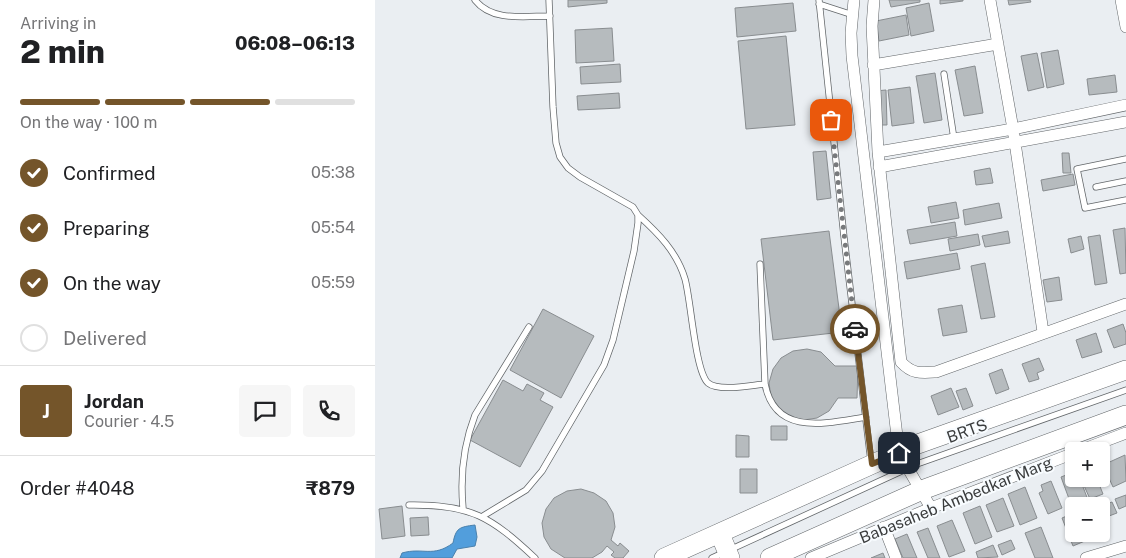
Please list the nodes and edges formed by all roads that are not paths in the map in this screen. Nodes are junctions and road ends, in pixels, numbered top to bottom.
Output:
1 (475, 0) edge
2 (549, 0) edge
3 (855, 0) edge
4 (874, 0) edge
5 (990, 0) edge
6 (1121, 0) edge
7 (819, 2) edge
8 (853, 15) junction
9 (550, 16) junction
10 (1126, 27) edge
11 (997, 44) junction
12 (873, 65) junction
13 (944, 74) dead end
14 (1126, 105) edge
15 (1126, 122) edge
16 (1013, 129) junction
17 (954, 139) junction
18 (1015, 144) junction
19 (878, 152) junction
20 (1126, 159) edge
21 (879, 167) junction
22 (1126, 181) edge
23 (1096, 187) dead end
24 (1126, 200) edge
25 (638, 215) junction
26 (760, 264) dead end
27 (1126, 304) edge
28 (529, 327) dead end
29 (1043, 332) junction
30 (1126, 370) edge
31 (765, 384) junction
32 (1126, 390) edge
33 (1126, 416) edge
34 (866, 417) junction
35 (1126, 433) edge
36 (1102, 442) edge
37 (1065, 456) edge
38 (904, 460) junction
39 (872, 464) junction
40 (922, 490) junction
41 (409, 504) dead end
42 (463, 508) junction
43 (931, 508) junction
44 (483, 516) junction
45 (884, 528) junction
46 (1126, 546) edge
47 (702, 550) edge
48 (722, 550) edge
49 (535, 558) edge
50 (663, 558) edge
51 (770, 558) edge
52 (811, 558) edge
53 (896, 558) edge
54 (1087, 558) edge

1 - 9 lane
2 - 9 lane
3 - 8 street
4 - 12 street
5 - 11 street
6 - 10 street
7 - 8 lane
7 - 34 lane
8 - 38 street
9 - 25 lane
11 - 12 street
11 - 16 street
12 - 19 street
13 - 17 lane
14 - 16 street
15 - 18 street
16 - 17 street
16 - 18 street
17 - 19 street
18 - 21 street
18 - 29 street
19 - 21 street
20 - 24 lane
21 - 29 street
22 - 23 lane
25 - 31 lane
25 - 44 lane
26 - 31 lane
27 - 29 street
28 - 42 lane
30 - 38 main road
31 - 34 lane
32 - 38 lane, BRTS
33 - 40 main road, Babasaheb Ambedkar Marg
34 - 39 lane
35 - 36 street
37 - 43 street, Babasaheb Ambedkar Marg
38 - 39 main road
38 - 40 street
38 - 48 lane, BRTS
39 - 48 main road
40 - 43 street
40 - 51 main road, Babasaheb Ambedkar Marg
41 - 42 lane
42 - 44 lane
43 - 45 street, Babasaheb Ambedkar Marg
44 - 49 lane
45 - 52 street, Babasaheb Ambedkar Marg
45 - 53 street
46 - 54 street
47 - 48 main road
47 - 50 main road

